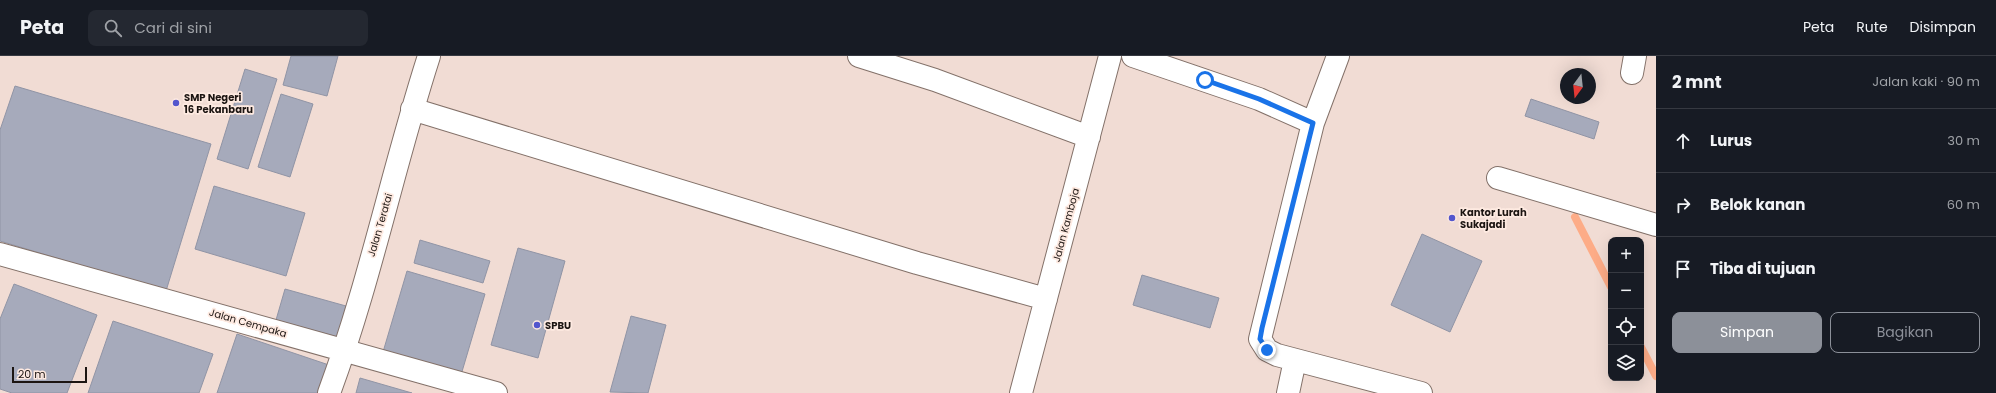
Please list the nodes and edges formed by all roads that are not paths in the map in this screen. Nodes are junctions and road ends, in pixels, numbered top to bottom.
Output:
1 (430, 56) edge
2 (859, 56) edge
3 (1110, 56) edge
4 (1133, 56) edge
5 (1338, 56) edge
6 (412, 109) junction
7 (1313, 123) junction
8 (1089, 137) junction
9 (1498, 178) dead end
10 (1656, 224) edge
11 (0, 254) edge
12 (1046, 299) junction
13 (345, 351) junction
14 (1295, 360) junction
15 (329, 393) edge
16 (496, 393) edge
17 (1021, 393) edge
18 (1288, 393) edge
19 (1421, 393) edge

1 - 6 street, Jalan Teratai
2 - 8 street
3 - 8 street, Jalan Kamboja
4 - 7 street
5 - 7 street
6 - 12 street
6 - 13 street, Jalan Teratai
7 - 14 street
8 - 12 street, Jalan Kamboja
9 - 10 street
11 - 13 street, Jalan Cempaka
12 - 17 street, Jalan Kamboja
13 - 15 street, Jalan Teratai
13 - 16 street, Jalan Cempaka
14 - 18 street
14 - 19 street

